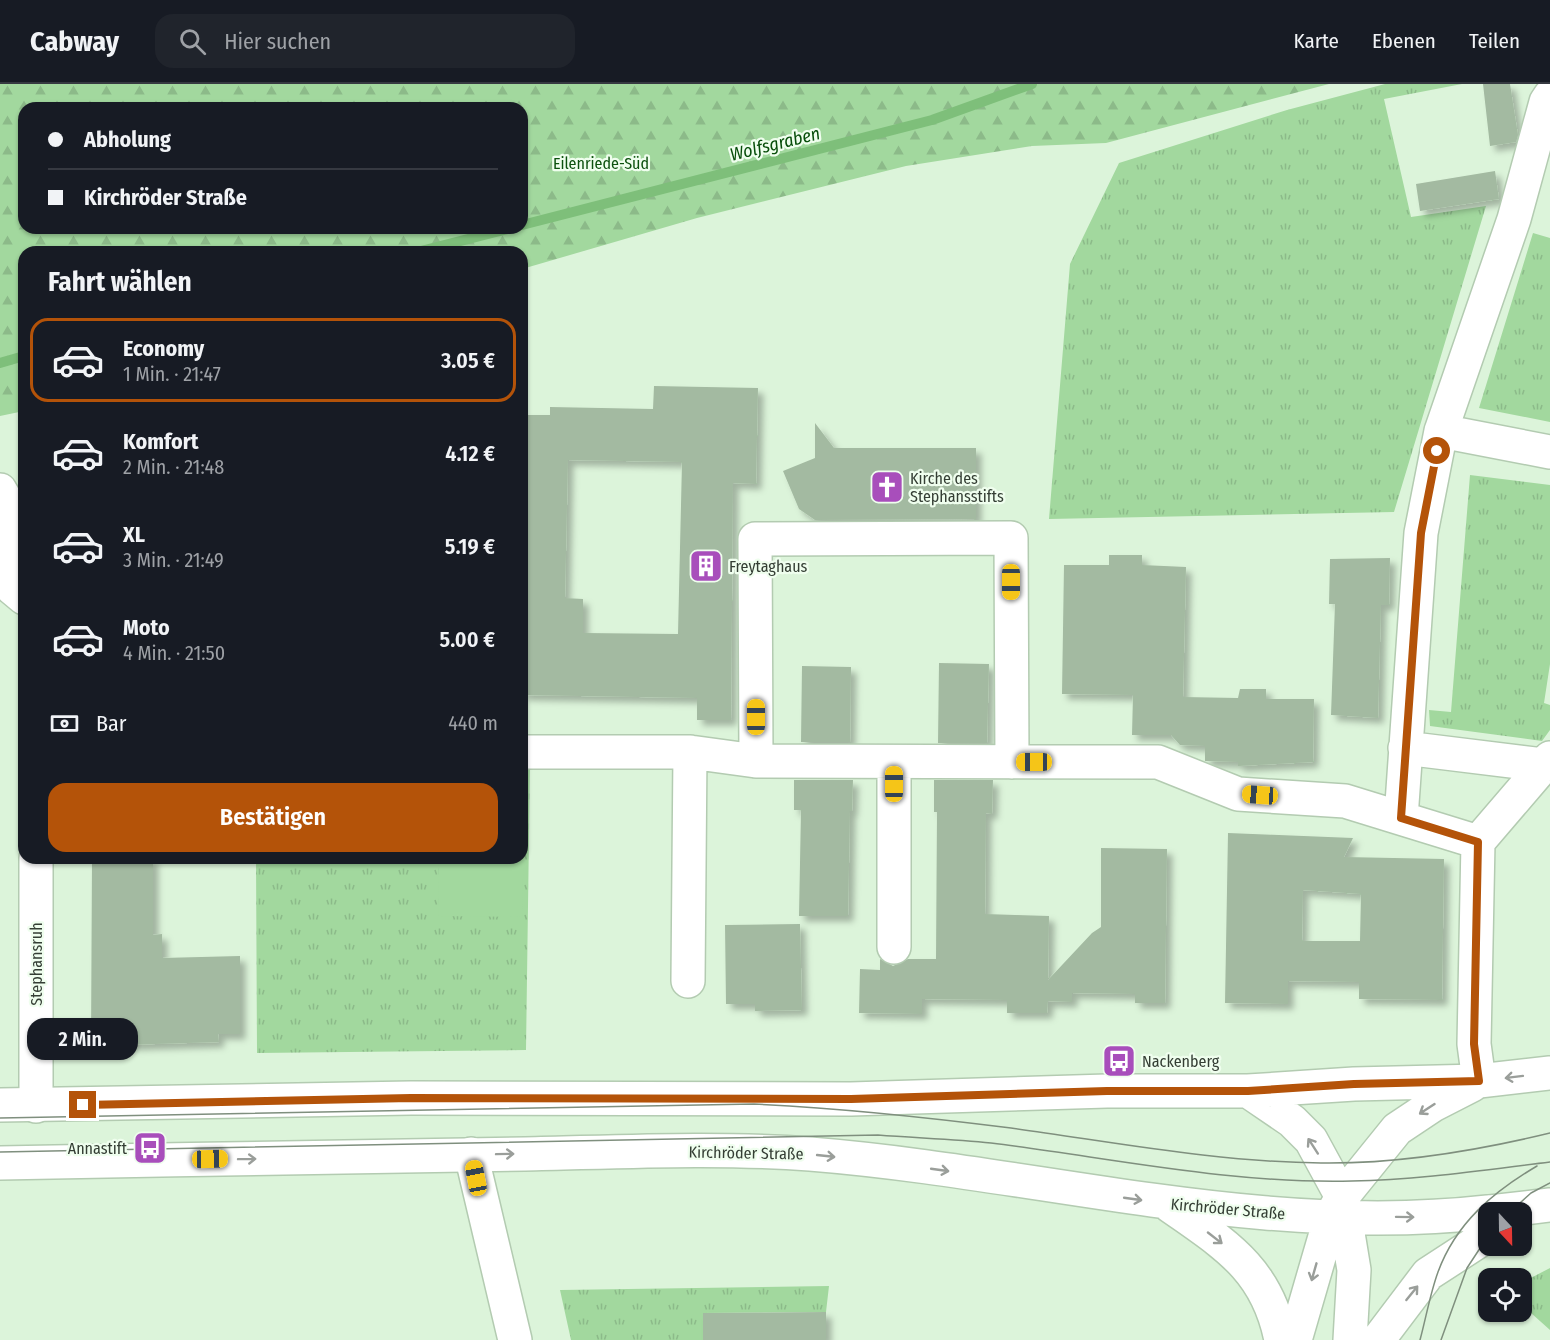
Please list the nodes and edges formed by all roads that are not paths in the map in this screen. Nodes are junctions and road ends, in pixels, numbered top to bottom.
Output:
1 (1550, 96) edge
2 (1440, 431) junction
3 (1550, 452) edge
4 (0, 490) edge
5 (18, 593) edge
6 (1405, 748) junction
7 (528, 752) edge
8 (690, 752) junction
9 (756, 761) junction
10 (1547, 761) edge
11 (894, 762) junction
12 (1012, 762) junction
13 (1401, 818) junction
14 (1478, 842) junction
15 (36, 864) edge
16 (894, 947) dead end
17 (688, 981) dead end
18 (1550, 1073) edge
19 (1479, 1081) junction
20 (1248, 1091) junction
21 (0, 1105) edge
22 (36, 1106) junction
23 (471, 1154) junction
24 (0, 1163) edge
25 (1168, 1204) junction
26 (1340, 1210) junction
27 (1478, 1213) edge
28 (1478, 1242) edge
29 (515, 1340) edge
30 (1281, 1340) edge
31 (1295, 1340) edge
32 (1350, 1340) edge
33 (1378, 1340) edge

1 - 2 main road
2 - 3 main road
2 - 6 main road
4 - 5 main road
6 - 10 main road
6 - 13 main road
7 - 8 main road
8 - 9 main road
8 - 17 main road
9 - 11 main road
9 - 12 main road
10 - 14 main road
11 - 12 main road
11 - 16 main road
12 - 13 main road
13 - 14 main road
14 - 19 main road
15 - 22 main road, Stephansruh
18 -> 19 main road
19 - 20 main road
19 -> 26 main road
20 - 22 main road
26 -> 20 main road
21 - 22 main road
24 -> 23 main road, Kirchröder Straße
23 -> 25 main road, Kirchröder Straße
23 - 29 main road
25 - 26 main road, Kirchröder Straße
25 -> 30 main road
26 -> 27 main road, Kirchröder Straße
26 -> 31 main road
26 - 32 main road
33 -> 28 main road

